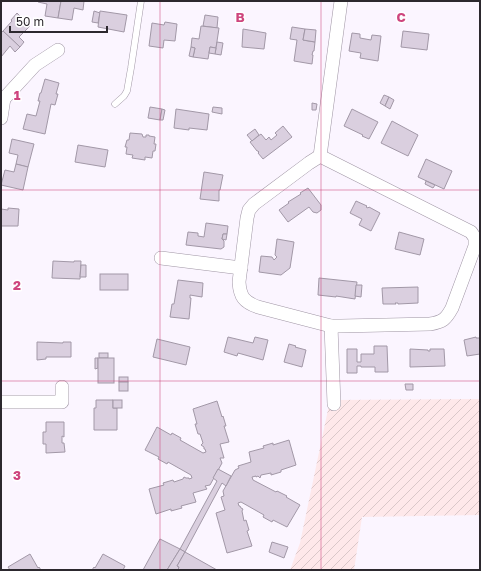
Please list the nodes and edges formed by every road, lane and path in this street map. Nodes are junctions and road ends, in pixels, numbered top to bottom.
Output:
1 (141, 1) edge
2 (341, 1) edge
3 (58, 50) dead end
4 (3, 100) edge
5 (115, 104) dead end
6 (1, 118) edge
7 (320, 156) junction
8 (161, 258) dead end
9 (241, 268) junction
10 (331, 326) junction
11 (62, 387) dead end
12 (1, 402) edge
13 (334, 404) dead end

1 - 5 lane
2 - 7 street
3 - 4 street
4 - 6 street
7 - 9 street
7 - 10 street
8 - 9 street
9 - 10 street
10 - 13 street
11 - 12 street

